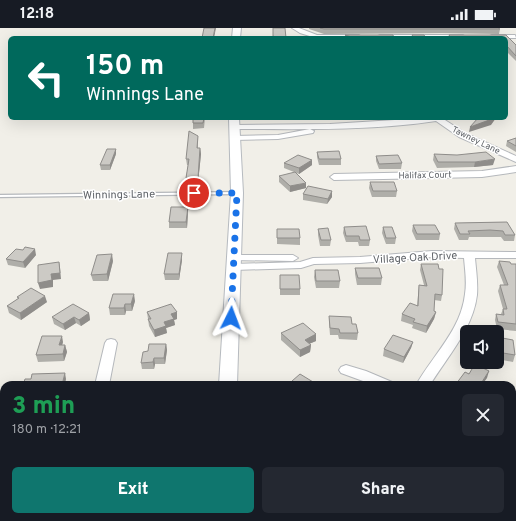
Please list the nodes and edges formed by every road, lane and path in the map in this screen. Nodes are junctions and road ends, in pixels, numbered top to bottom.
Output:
1 (296, 28) edge
2 (318, 36) edge
3 (432, 120) edge
4 (442, 120) edge
5 (234, 128) edge
6 (516, 159) edge
7 (516, 169) edge
8 (334, 177) dead end
9 (237, 193) junction
10 (0, 196) edge
11 (469, 254) junction
12 (516, 256) edge
13 (235, 262) junction
14 (111, 343) dead end
15 (346, 370) dead end
16 (103, 381) edge
17 (228, 381) edge
18 (378, 381) edge
19 (427, 381) edge

1 - 2 street
3 - 5 street
4 - 6 street, Tawney Lane
5 - 9 main road
7 - 8 street, Halifax Court
9 - 10 lane, Winnings Lane
9 - 13 main road
11 - 12 street, Village Oak Drive
11 - 13 street, Village Oak Drive
11 - 19 street
13 - 17 main road
14 - 16 street
15 - 18 street

